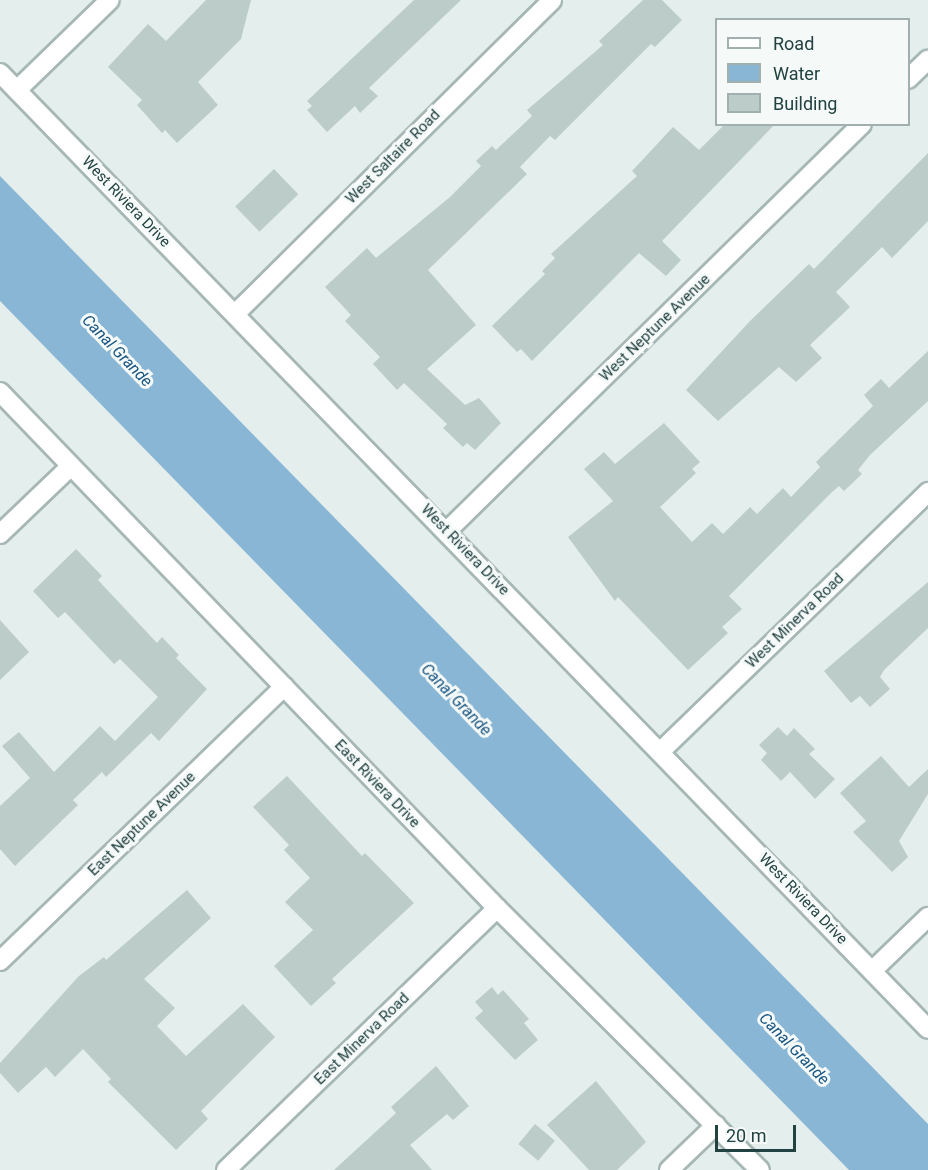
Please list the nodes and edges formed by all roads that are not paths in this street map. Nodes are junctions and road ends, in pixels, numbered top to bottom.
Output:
1 (110, 0) edge
2 (552, 0) edge
3 (928, 60) edge
4 (0, 73) edge
5 (910, 79) edge
6 (16, 90) junction
7 (860, 126) edge
8 (235, 314) junction
9 (0, 392) edge
10 (71, 465) junction
11 (928, 492) edge
12 (447, 531) junction
13 (0, 534) edge
14 (284, 687) junction
15 (662, 750) junction
16 (497, 908) junction
17 (928, 917) edge
18 (0, 961) edge
19 (872, 971) junction
20 (928, 1029) edge
21 (716, 1125) junction
22 (226, 1170) edge
23 (669, 1170) edge
24 (760, 1170) edge

1 - 6 street
2 - 8 street, West Saltaire Road
3 - 5 street
4 - 6 street, West Riviera Drive
6 - 8 street, West Riviera Drive
7 - 12 street, West Neptune Avenue
8 - 12 street, West Riviera Drive
9 - 10 street, East Riviera Drive
10 - 13 street
10 - 14 street, East Riviera Drive
11 - 15 street, West Minerva Road
12 - 15 street, West Riviera Drive
14 - 16 street, East Riviera Drive
14 - 18 street, East Neptune Avenue
15 - 19 street, West Riviera Drive
16 - 21 street, East Riviera Drive
16 - 22 street, East Minerva Road
17 - 19 street
19 - 20 street, West Riviera Drive
21 - 23 street
21 - 24 street, East Riviera Drive

